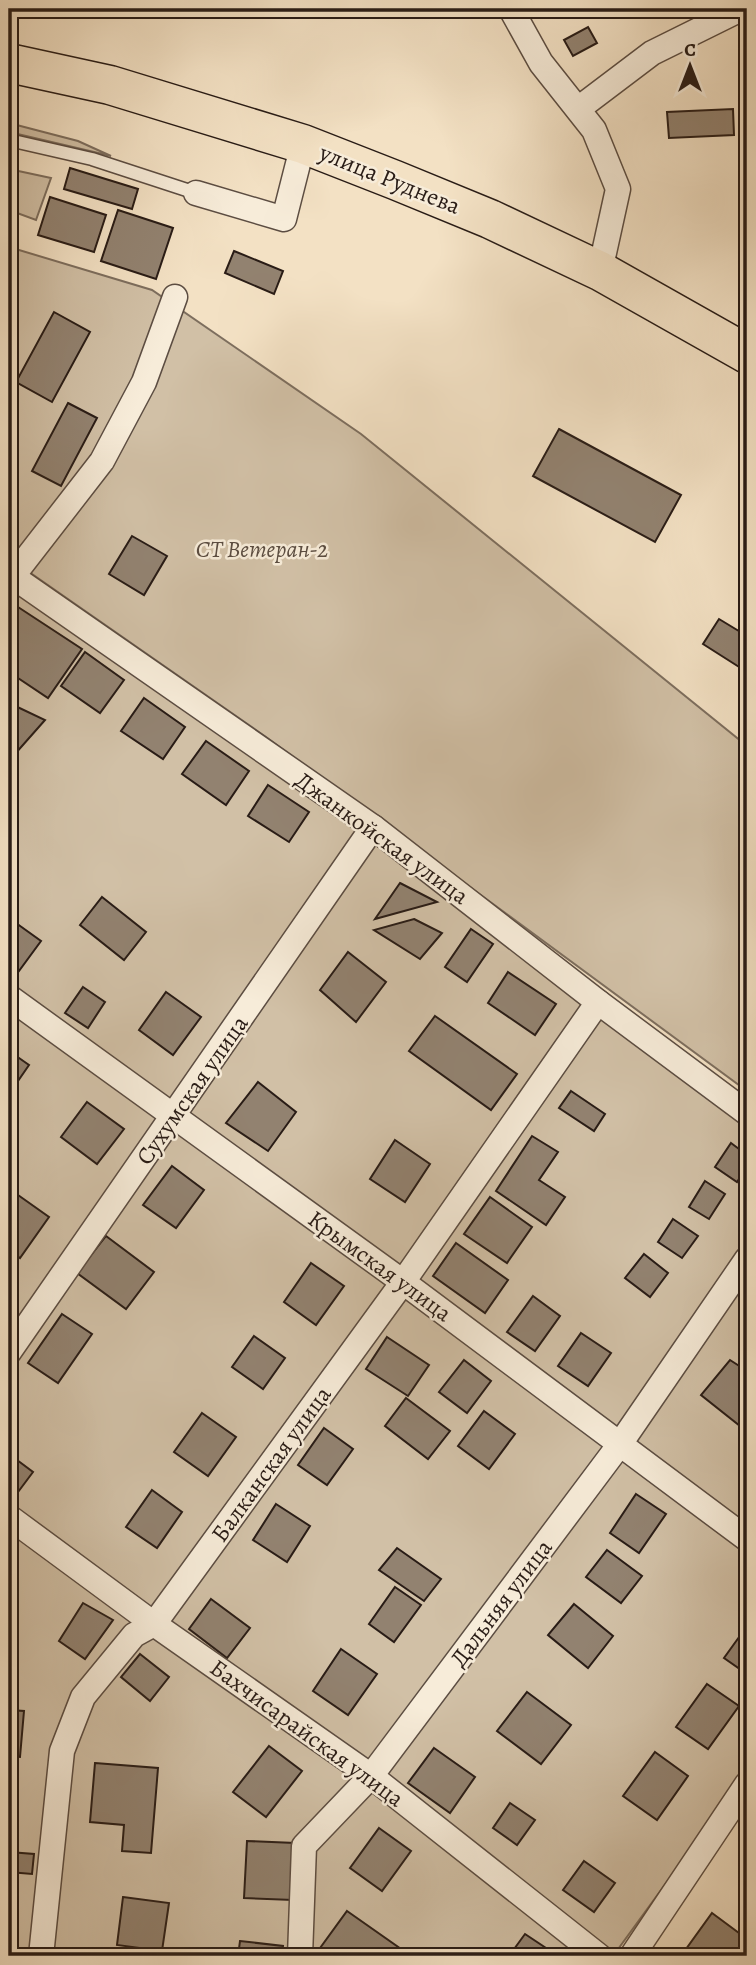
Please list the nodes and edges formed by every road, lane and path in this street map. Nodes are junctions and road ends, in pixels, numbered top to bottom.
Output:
1 (510, 9) edge
2 (741, 9) edge
3 (9, 63) edge
4 (578, 109) junction
5 (9, 140) edge
6 (303, 144) junction
7 (196, 193) joint
8 (600, 271) junction
9 (175, 297) dead end
10 (747, 354) edge
11 (10, 577) edge
12 (373, 827) junction
13 (9, 997) edge
14 (598, 1002) junction
15 (747, 1113) edge
16 (174, 1116) junction
17 (747, 1259) edge
18 (403, 1282) junction
19 (9, 1352) edge
20 (620, 1444) junction
21 (9, 1517) edge
22 (747, 1539) edge
23 (154, 1624) junction
24 (371, 1776) junction
25 (747, 1784) edge
26 (41, 1956) edge
27 (300, 1956) edge
28 (599, 1956) edge
29 (632, 1956) edge

1 - 4 street
2 - 4 street
3 - 6 main road, улица Руднева
4 - 8 street
5 - 7 lane
6 - 7 street
6 - 8 main road, улица Руднева
8 - 10 main road, улица Руднева
9 - 11 street
11 - 12 street, Джанкойская улица
12 - 14 street, Джанкойская улица
12 - 16 street, Сухумская улица
13 - 16 street, Крымская улица
14 - 15 street, Джанкойская улица
14 - 18 street, Балканская улица
16 - 18 street, Крымская улица
16 - 19 street, Сухумская улица
17 - 20 street, Дальняя улица
18 - 20 street, Крымская улица
18 - 23 street, Балканская улица
20 - 22 street, Крымская улица
20 - 24 street, Дальняя улица
21 - 23 street, Бахчисарайская улица
23 - 24 street, Бахчисарайская улица
23 - 26 street, Балканская улица
24 - 27 street, Дальняя улица
24 - 28 street, Бахчисарайская улица
25 - 29 street

